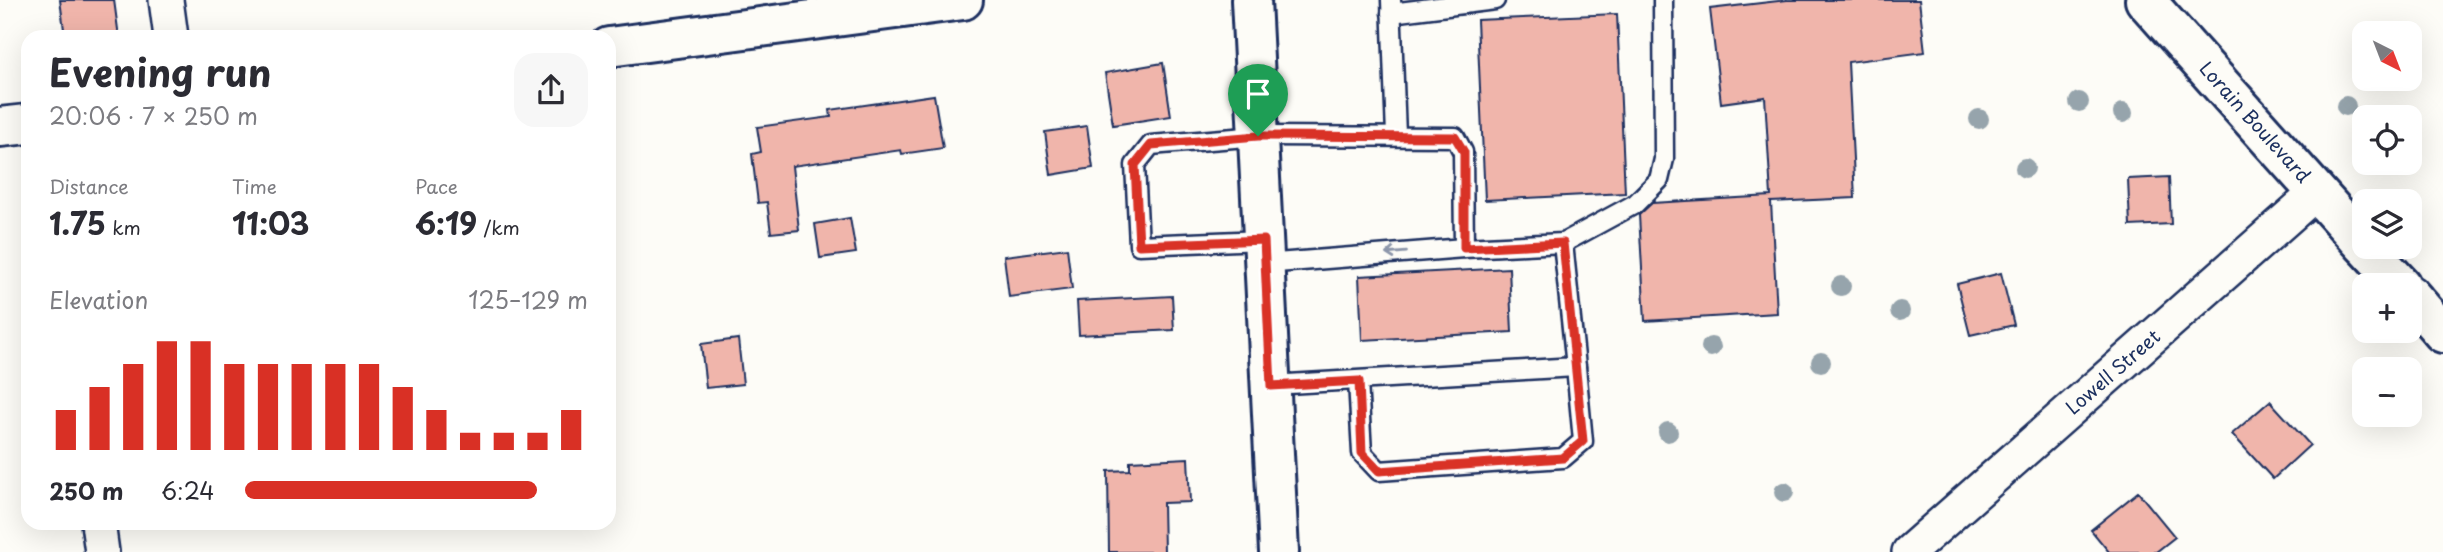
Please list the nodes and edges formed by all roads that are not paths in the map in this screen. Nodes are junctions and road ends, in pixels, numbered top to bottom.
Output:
1 (166, 0) edge
2 (963, 0) edge
3 (1251, 0) edge
4 (1495, 0) edge
5 (1501, 0) edge
6 (1663, 0) edge
7 (2145, 0) edge
8 (1391, 7) edge
9 (170, 30) edge
10 (616, 46) edge
11 (21, 125) edge
12 (0, 127) edge
13 (1258, 136) junction
14 (1396, 136) junction
15 (2317, 192) junction
16 (2352, 231) edge
17 (1563, 243) junction
18 (1464, 248) junction
19 (1264, 252) junction
20 (2377, 259) edge
21 (2390, 273) edge
22 (2422, 308) edge
23 (2443, 332) edge
24 (1576, 367) junction
25 (1359, 381) junction
26 (1271, 386) junction
27 (99, 530) edge
28 (102, 552) edge
29 (1279, 552) edge
30 (1909, 552) edge

1 - 9 street
2 - 10 street
3 - 13 street
4 - 5 lane
4 - 8 lane
6 - 17 lane
7 - 15 street, Lorain Boulevard
8 - 14 lane
11 - 12 street
13 - 14 lane
13 - 19 street
13 - 19 lane
14 - 18 lane
15 - 16 street, Lorain Boulevard
15 - 30 street, Lowell Street
17 - 18 lane
17 - 24 lane
18 -> 19 lane
19 - 26 street
20 - 21 street, Lorain Boulevard
22 - 23 street
24 - 25 lane
24 - 25 lane
25 - 26 lane
26 - 29 street
27 - 28 street

